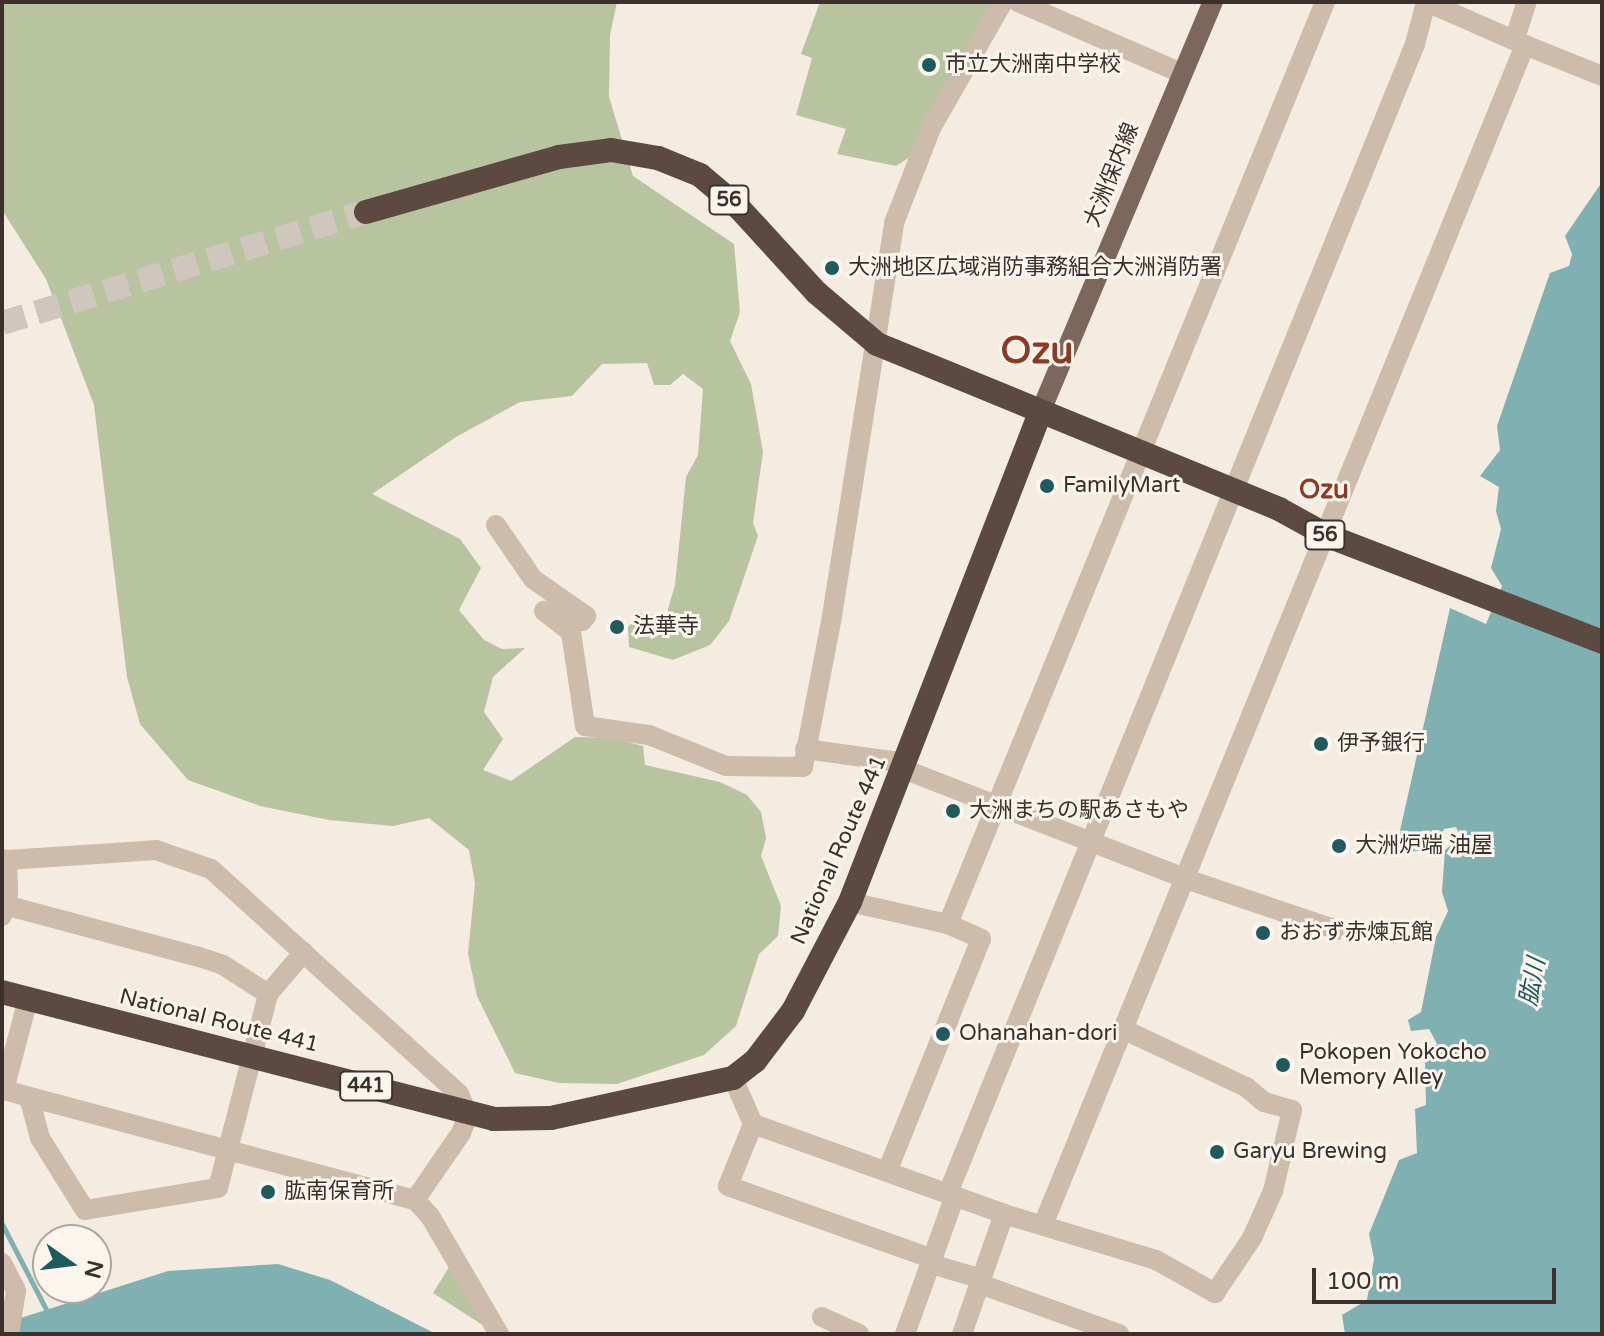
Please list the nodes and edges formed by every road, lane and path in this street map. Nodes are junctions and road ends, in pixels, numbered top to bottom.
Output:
1 (1003, 2) edge
2 (1018, 2) edge
3 (1213, 2) edge
4 (1325, 2) edge
5 (1427, 2) edge
6 (1527, 2) edge
7 (1520, 41) junction
8 (1181, 73) junction
9 (1602, 76) edge
10 (366, 212) tunnel mouth
11 (877, 344) junction
12 (1040, 413) junction
13 (1140, 453) junction
14 (1233, 490) junction
15 (496, 525) dead end
16 (1328, 536) junction
17 (1602, 642) edge
18 (805, 749) junction
19 (905, 766) junction
20 (998, 805) junction
21 (1087, 842) junction
22 (4, 860) edge
23 (1186, 879) junction
24 (850, 902) junction
25 (3, 910) edge
26 (948, 924) junction
27 (1337, 930) dead end
28 (304, 952) junction
29 (2, 992) edge
30 (268, 994) junction
31 (28, 999) junction
32 (1123, 1029) junction
33 (253, 1056) junction
34 (733, 1078) junction
35 (29, 1097) junction
36 (468, 1115) junction
37 (753, 1124) junction
38 (227, 1152) junction
39 (888, 1169) junction
40 (951, 1195) junction
41 (415, 1200) junction
42 (1004, 1214) junction
43 (1043, 1225) junction
44 (932, 1262) junction
45 (2, 1263) edge
46 (981, 1281) junction
47 (822, 1317) dead end
48 (9, 1334) edge
49 (499, 1334) edge
50 (859, 1334) edge
51 (905, 1334) edge
52 (962, 1334) edge
53 (1119, 1334) edge

1 - 11 street
2 - 8 street
3 - 8 main road, 大洲保内線
4 - 13 street
5 - 7 street
5 - 14 street
6 - 7 street
7 - 9 street
7 - 16 street
8 - 12 main road, 大洲保内線
10 - 11 highway, 56
11 - 12 highway, 56
11 - 18 street
12 - 13 highway, 56
12 - 19 highway, National Route 441 / 441
13 - 14 highway, 56
13 - 20 street
14 - 16 highway, 56
14 - 21 street
15 - 18 street
16 - 17 highway, 56
16 - 23 street
18 - 19 street
19 - 20 street
19 - 24 highway, National Route 441 / 441
20 - 21 street
20 - 26 street
21 - 23 street
21 - 40 street
22 - 25 street
22 - 28 street
23 - 27 street
23 - 32 street
24 - 26 street
24 - 34 highway, National Route 441 / 441
25 - 30 street
26 - 39 street
28 - 30 street
28 - 36 street
29 - 31 highway, National Route 441 / 441
30 - 33 street
31 - 33 highway, National Route 441 / 441
31 - 35 street
32 - 43 street
32 - 43 street
33 - 36 highway, National Route 441 / 441
33 - 38 street
34 - 36 highway, National Route 441 / 441
34 - 37 street
35 - 38 street
35 - 38 street
36 - 41 street
37 - 39 street
37 - 44 street
38 - 41 street
39 - 40 street
40 - 42 street
40 - 44 street
41 - 49 street
42 - 43 street
42 - 46 street
44 - 46 street
44 - 51 street
45 - 48 street
46 - 52 street
46 - 53 street
47 - 50 street

